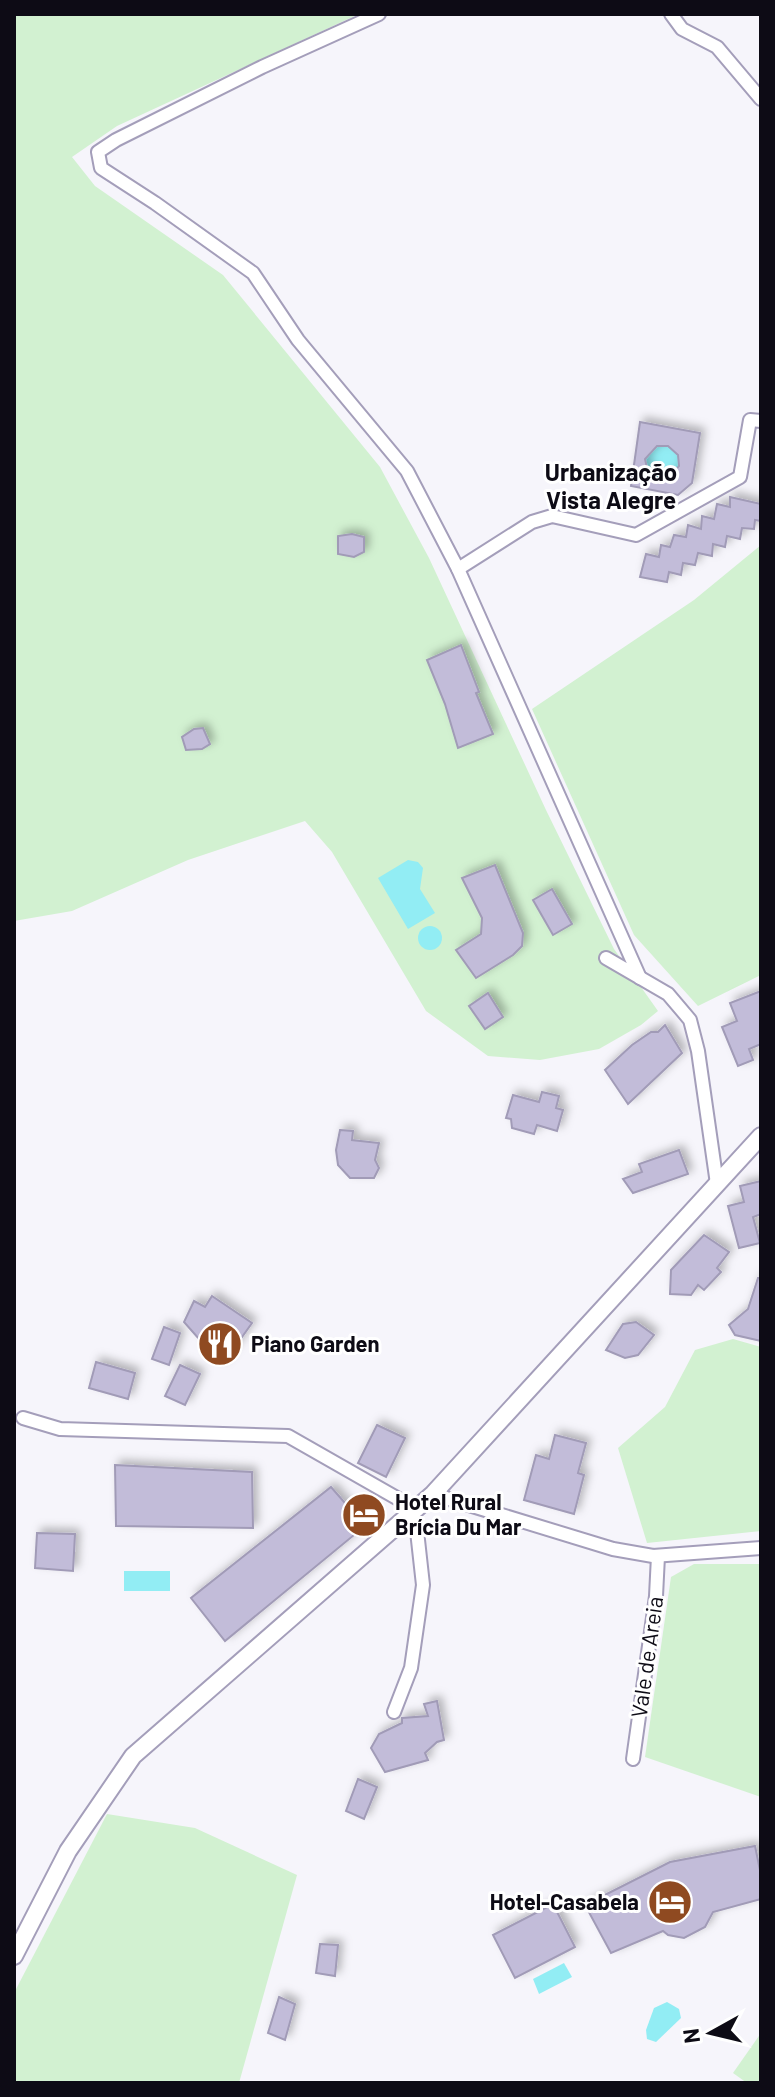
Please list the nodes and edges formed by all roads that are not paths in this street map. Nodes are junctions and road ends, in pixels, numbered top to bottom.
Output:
1 (379, 14) edge
2 (671, 14) edge
3 (761, 99) edge
4 (761, 421) edge
5 (458, 569) junction
6 (606, 958) dead end
7 (640, 978) junction
8 (761, 1136) edge
9 (717, 1184) junction
10 (23, 1418) dead end
11 (433, 1494) junction
12 (412, 1512) junction
13 (761, 1548) edge
14 (658, 1556) junction
15 (394, 1712) dead end
16 (633, 1759) dead end
17 (14, 1956) edge

1 - 5 street
2 - 3 street
4 - 5 street
5 - 7 street
6 - 7 street
7 - 9 street
8 - 9 street
9 - 11 street
10 - 12 street
11 - 12 street
11 - 14 street
12 - 15 street
12 - 17 street
13 - 14 street
14 - 16 street, Vale de Areia

